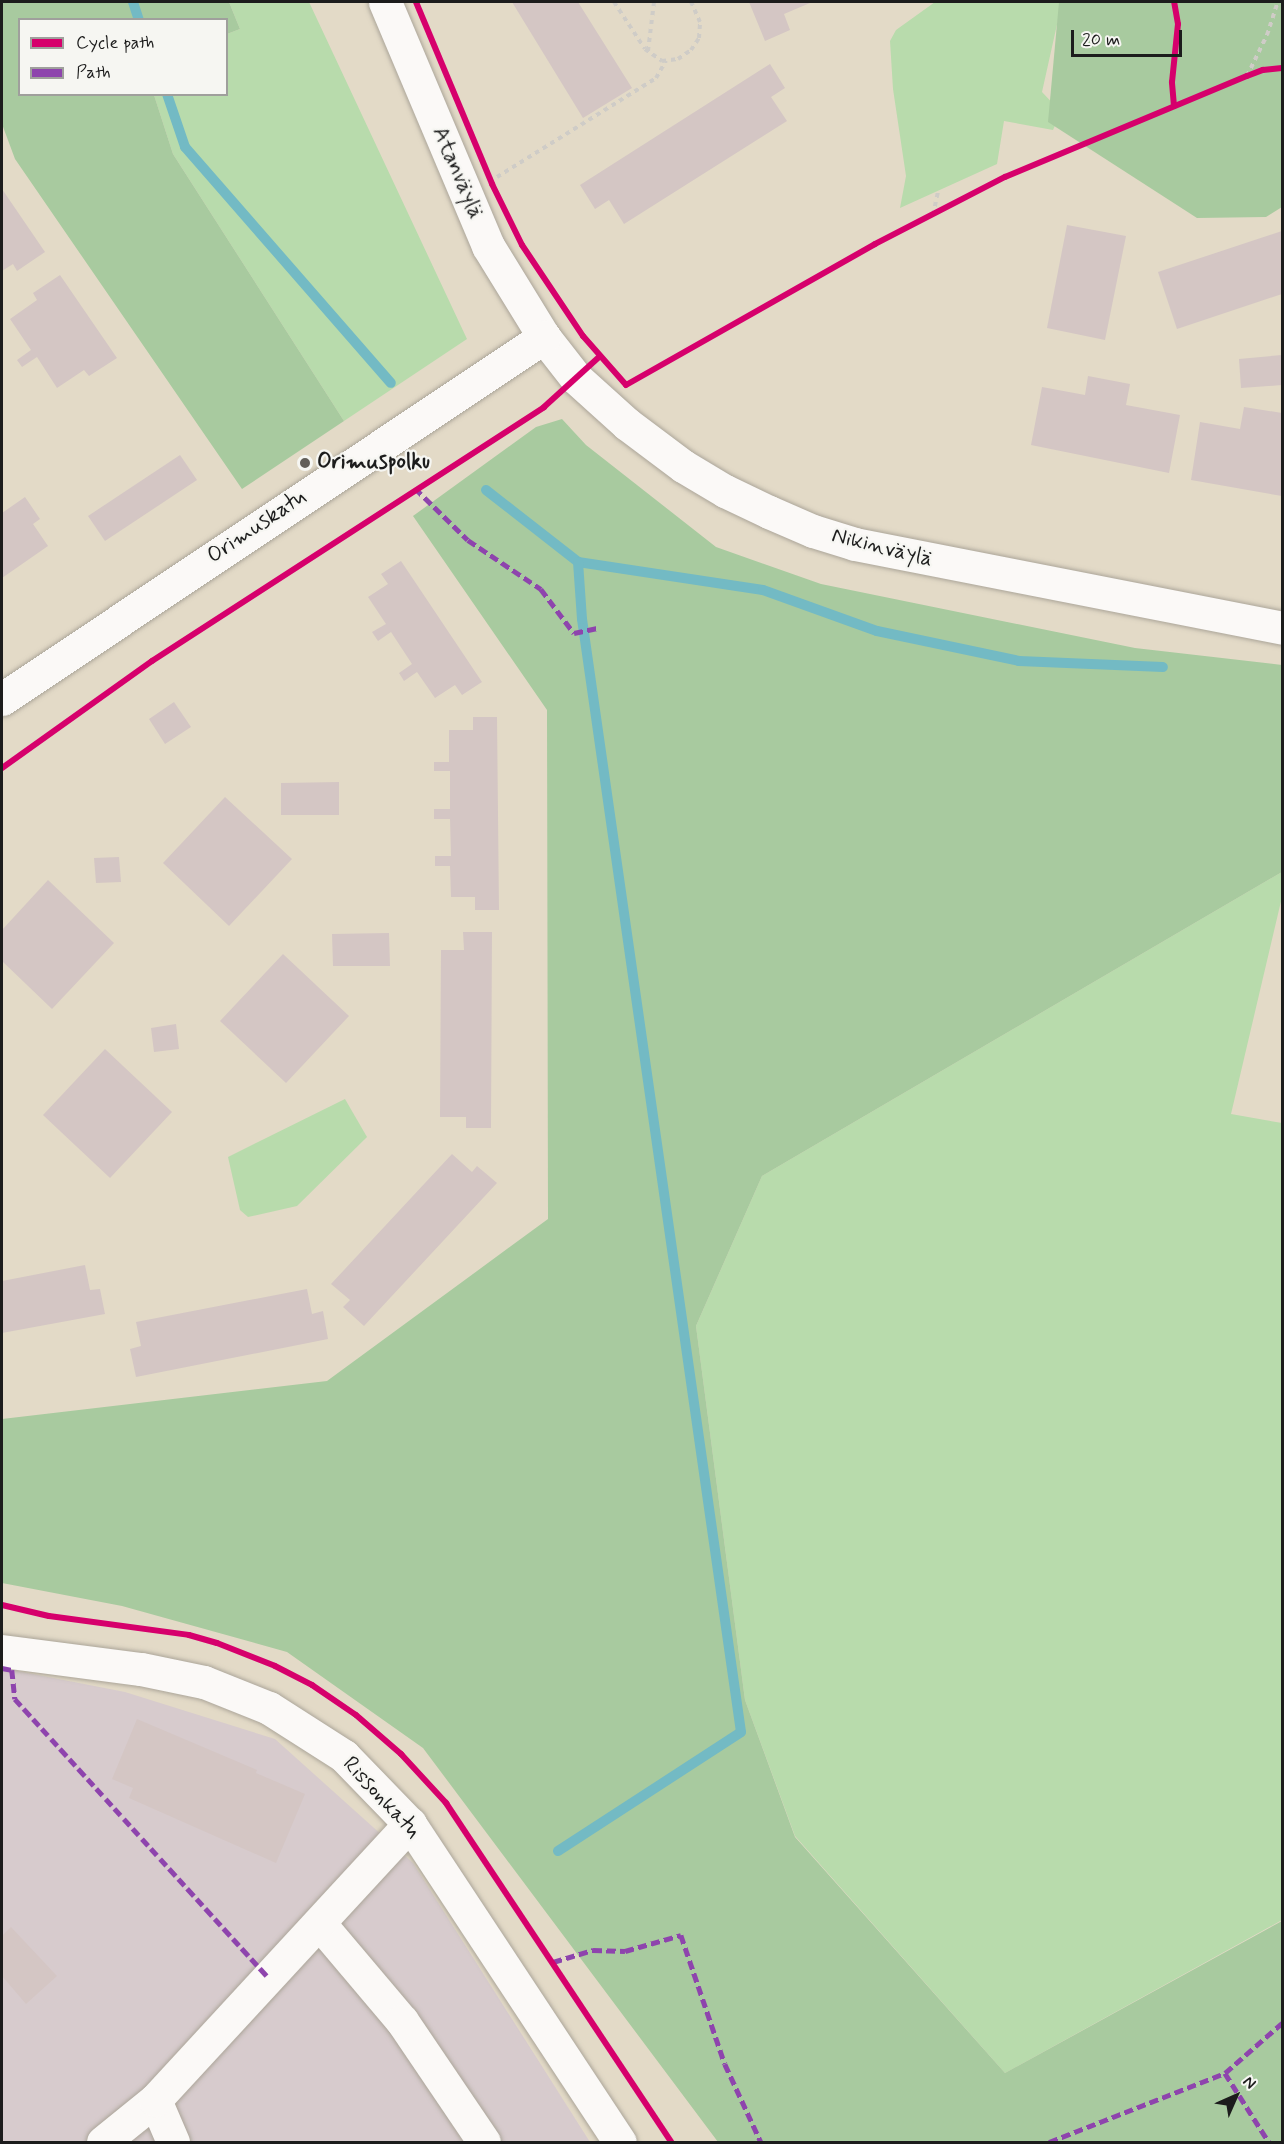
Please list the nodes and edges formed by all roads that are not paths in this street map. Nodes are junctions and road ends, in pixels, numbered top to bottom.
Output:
1 (385, 2) edge
2 (544, 337) junction
3 (1282, 628) edge
4 (2, 699) edge
5 (2, 1652) edge
6 (410, 1824) junction
7 (320, 1924) junction
8 (155, 2100) junction
9 (103, 2142) edge
10 (173, 2142) edge
11 (484, 2142) edge
12 (620, 2142) edge

1 - 2 street, Atanväylä
2 - 3 street, Nikinväylä
2 - 4 street, Orimuskatu
5 - 6 street, Rissonkatu
6 - 7 street
6 - 12 street, Rissonkatu
7 - 8 street
7 - 11 street
8 - 9 street
8 - 10 street

